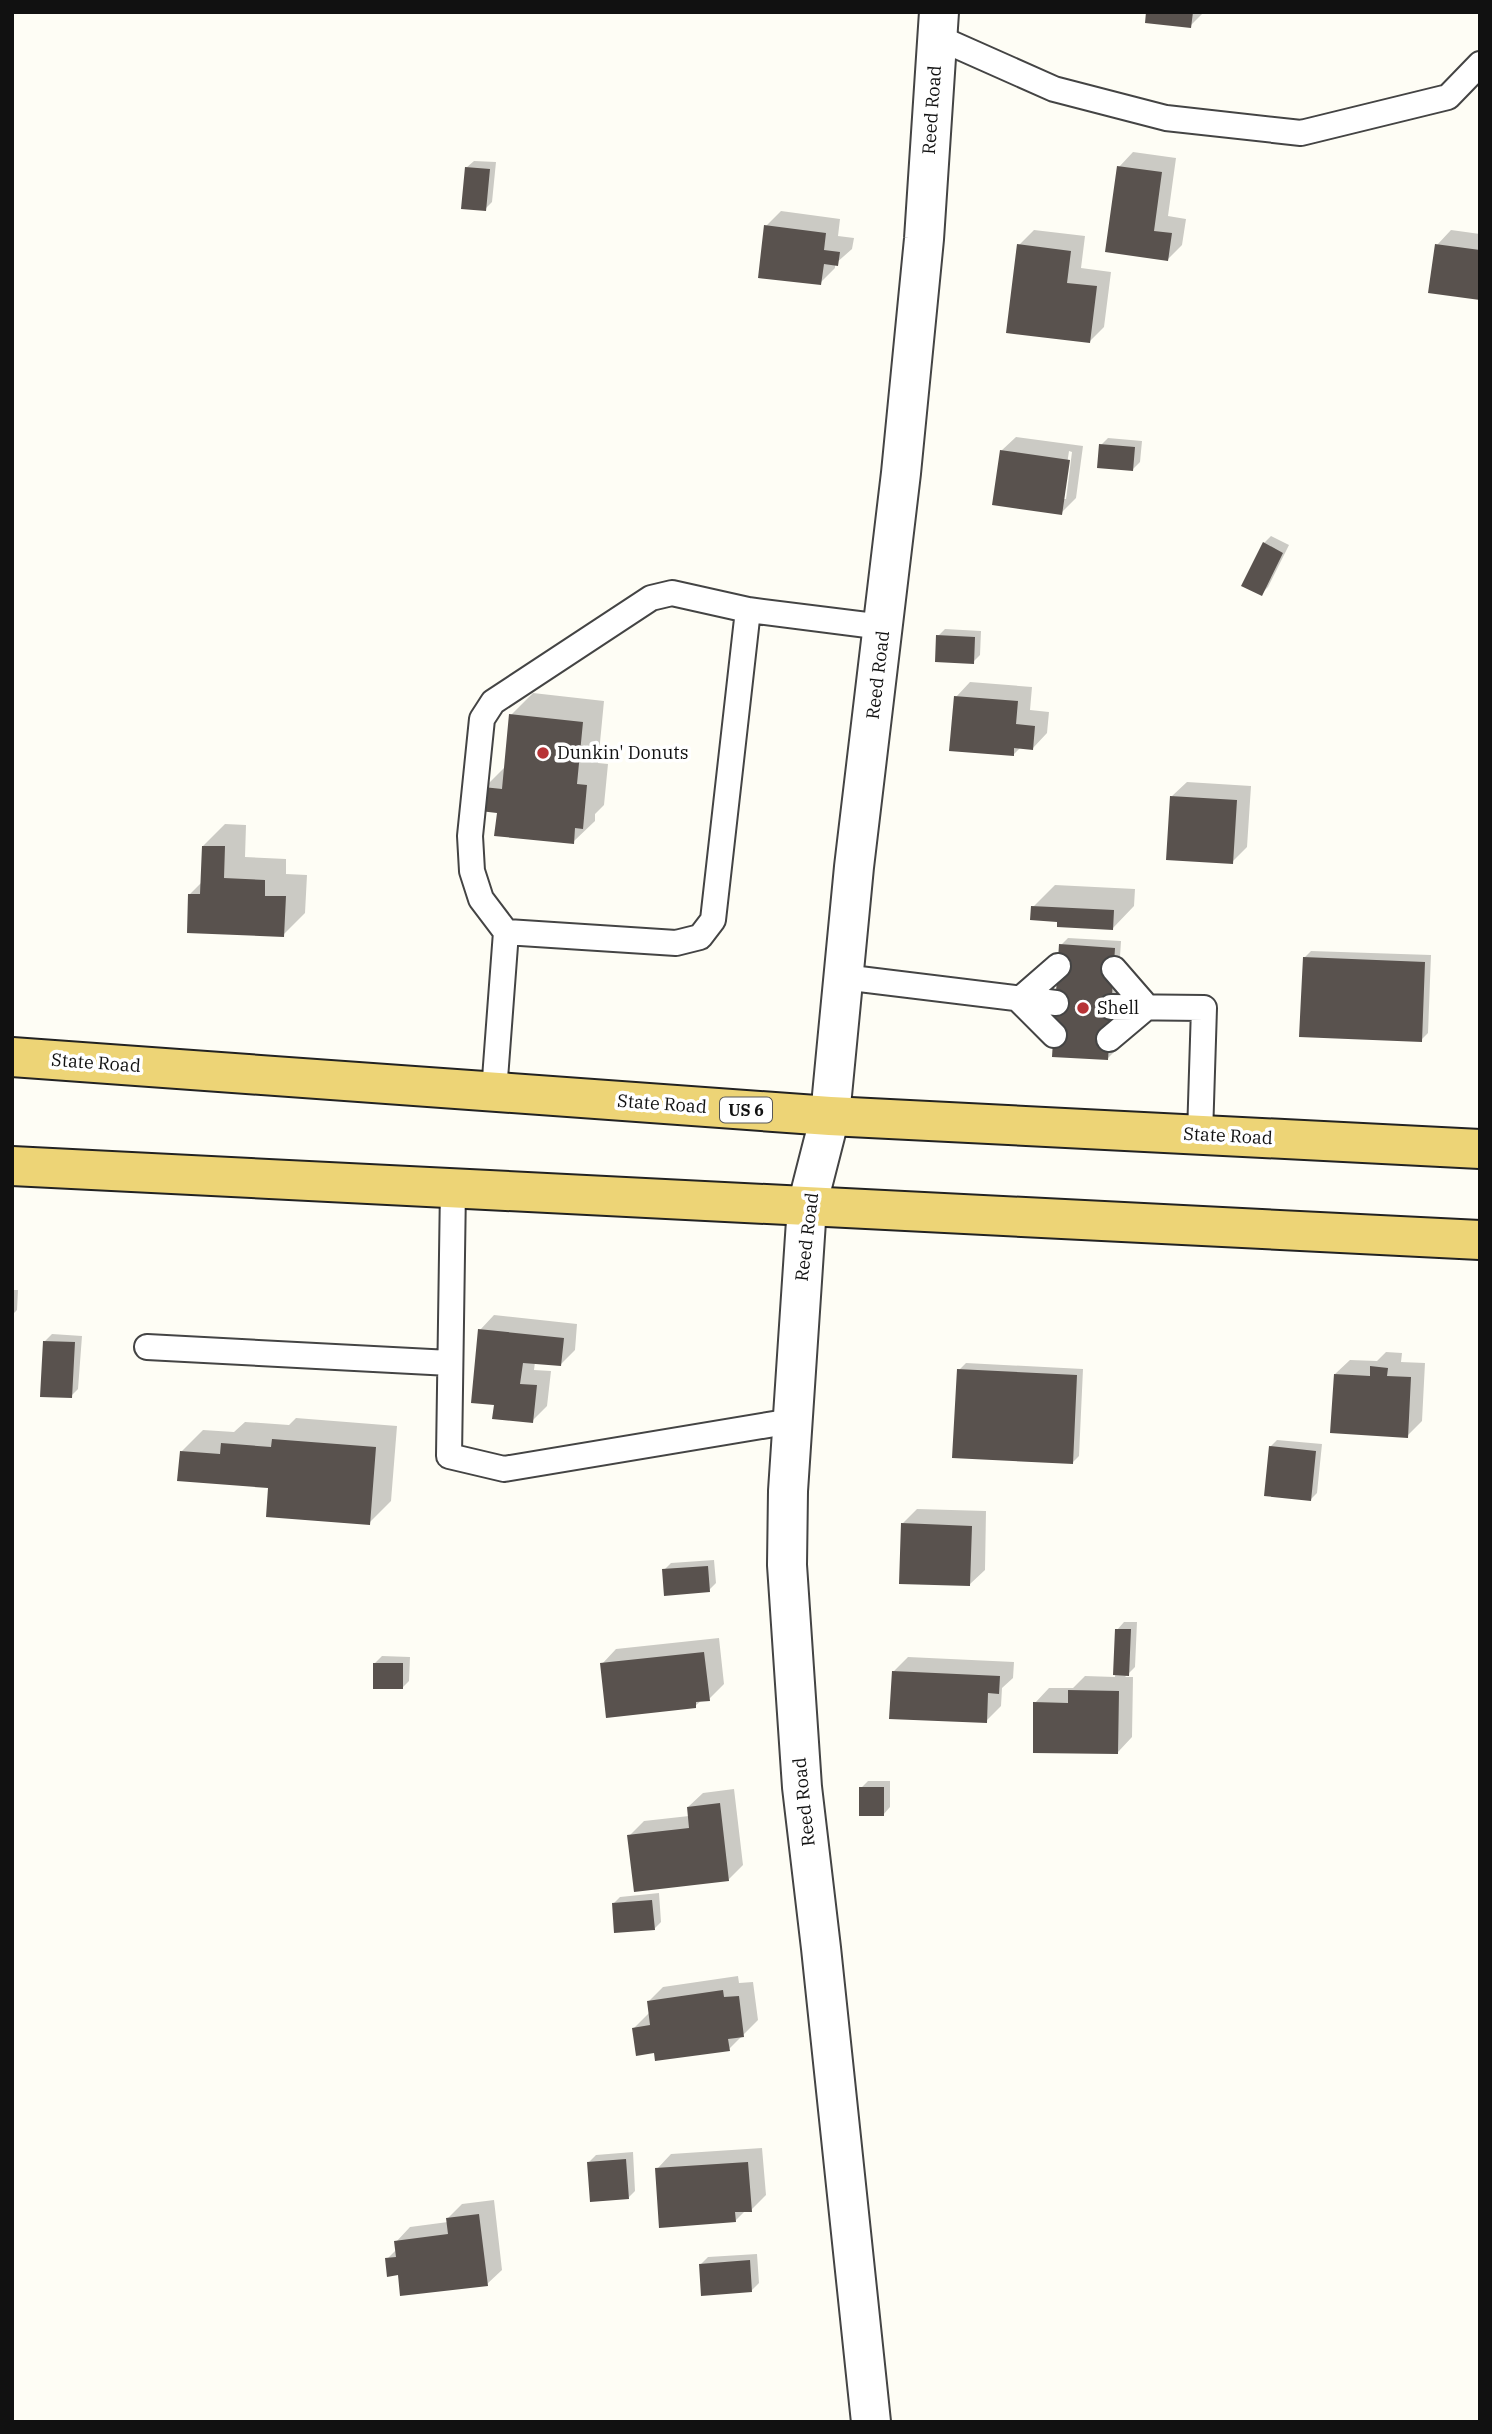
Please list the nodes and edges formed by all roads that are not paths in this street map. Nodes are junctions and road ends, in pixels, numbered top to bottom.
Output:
1 (938, 25) edge
2 (1480, 64) edge
3 (748, 610) junction
4 (883, 627) junction
5 (506, 932) junction
6 (1058, 966) dead end
7 (1114, 969) dead end
8 (843, 977) junction
9 (1019, 1000) junction
10 (1056, 1003) dead end
11 (1111, 1007) dead end
12 (1147, 1007) junction
13 (1054, 1035) dead end
14 (1109, 1039) dead end
15 (12, 1057) edge
16 (494, 1092) junction
17 (830, 1116) junction
18 (1200, 1135) junction
19 (1480, 1149) edge
20 (12, 1166) edge
21 (453, 1188) junction
22 (807, 1206) junction
23 (1480, 1240) edge
24 (146, 1346) dead end
25 (450, 1363) junction
26 (792, 1421) junction
27 (871, 2422) edge

1 - 2 lane
1 - 4 street, Reed Road
3 - 4 lane
3 - 5 lane
3 - 5 lane
4 - 8 street, Reed Road
5 - 16 lane
6 - 9 lane
7 - 12 lane
8 - 9 lane
8 - 17 street, Reed Road
9 - 10 lane
9 - 13 lane
11 - 12 lane
12 - 14 lane
12 - 18 lane
15 - 16 main road, State Road / US 6
16 - 17 main road, State Road / US 6
17 - 18 main road, State Road / US 6
17 - 22 street, Reed Road
18 - 19 main road, State Road / US 6
20 - 21 main road
21 - 22 main road
21 - 25 lane
22 - 23 main road
22 - 26 street, Reed Road
24 - 25 lane
25 - 26 lane
26 - 27 street, Reed Road

